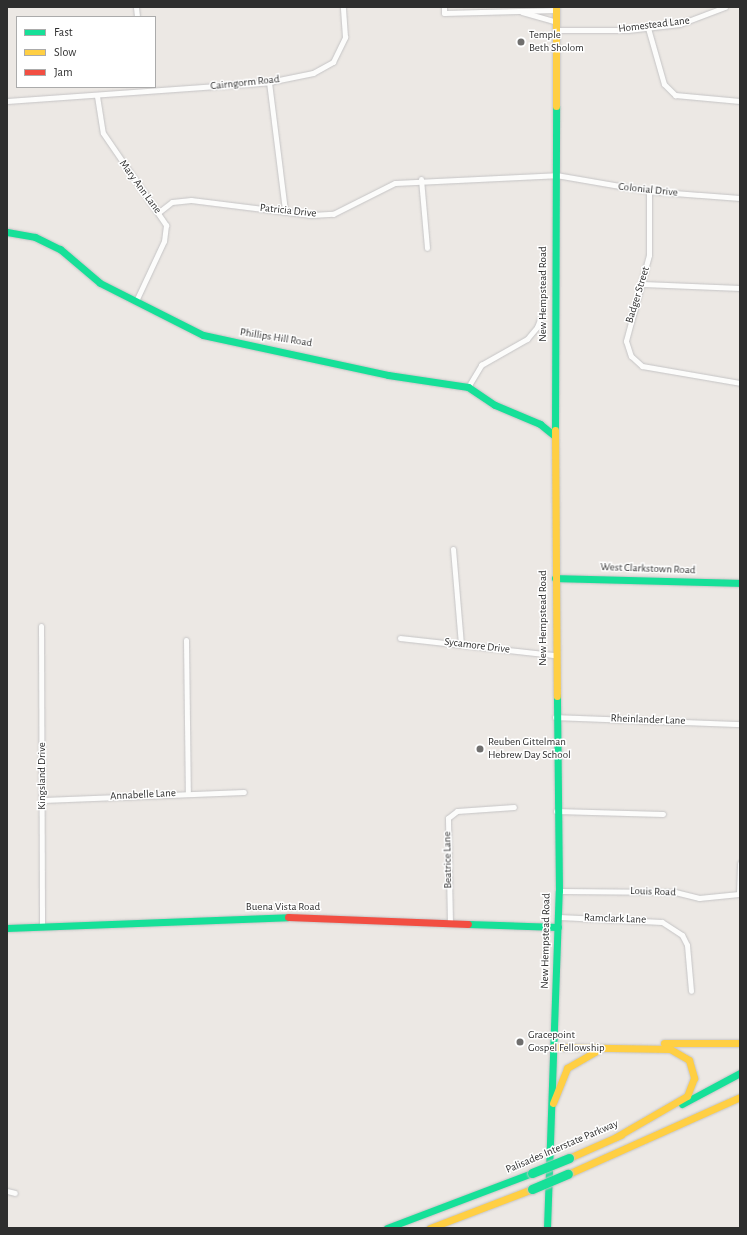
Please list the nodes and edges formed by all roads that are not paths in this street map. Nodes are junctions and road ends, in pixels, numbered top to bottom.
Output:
1 (343, 7) edge
2 (444, 7) edge
3 (725, 7) edge
4 (556, 8) edge
5 (520, 10) junction
6 (556, 26) junction
7 (648, 28) junction
8 (269, 82) junction
9 (141, 89) edge
10 (97, 96) junction
11 (7, 101) edge
12 (740, 101) edge
13 (556, 175) junction
14 (421, 179) junction
15 (649, 191) junction
16 (740, 198) edge
17 (285, 211) junction
18 (159, 212) junction
19 (7, 232) edge
20 (427, 248) dead end
21 (643, 284) junction
22 (740, 288) edge
23 (137, 299) junction
24 (541, 316) dead end
25 (740, 383) edge
26 (468, 387) junction
27 (555, 436) junction
28 (453, 549) dead end
29 (555, 578) junction
30 (740, 583) edge
31 (41, 626) dead end
32 (400, 638) dead end
33 (186, 640) dead end
34 (461, 644) junction
35 (555, 655) junction
36 (555, 717) junction
37 (740, 724) edge
38 (244, 792) dead end
39 (188, 793) junction
40 (43, 800) junction
41 (514, 807) dead end
42 (556, 811) junction
43 (663, 814) dead end
44 (740, 863) edge
45 (559, 890) junction
46 (558, 922) junction
47 (450, 924) junction
48 (42, 927) junction
49 (7, 928) edge
50 (691, 991) dead end
51 (554, 1044) junction
52 (740, 1044) edge
53 (604, 1048) junction
54 (740, 1073) edge
55 (740, 1097) edge
56 (553, 1102) junction
57 (616, 1137) junction
58 (7, 1191) edge
59 (15, 1193) dead end
60 (516, 1196) junction
61 (387, 1228) edge
62 (430, 1228) edge
63 (442, 1228) edge
64 (547, 1228) edge

1 - 8 street, Cairngorm Road
2 - 5 street
3 - 7 street, Homestead Lane
4 - 5 street
4 - 6 main road, New Hempstead Road
5 - 6 street, Homestead Lane
6 - 7 street, Homestead Lane
6 - 13 main road, New Hempstead Road
7 - 12 street
8 - 9 street, Cairngorm Road
8 - 17 street
9 - 10 street, Cairngorm Road
10 - 11 street, Cairngorm Road
10 - 18 street, Mary Ann Lane
13 - 14 street, Patricia Drive
13 - 15 street, Colonial Drive
13 - 27 main road, New Hempstead Road
14 - 17 street, Patricia Drive
14 - 20 street
15 - 16 street, Colonial Drive
15 - 21 street, Badger Street
17 - 18 street, Patricia Drive
18 - 23 street, Mary Ann Lane
19 - 23 main road, Phillips Hill Road
21 - 22 street
21 - 25 street, Badger Street
23 - 26 main road, Phillips Hill Road
24 - 26 street
26 - 27 main road, Phillips Hill Road
27 - 29 main road, New Hempstead Road
28 - 34 street
29 - 30 main road, West Clarkstown Road
29 - 35 main road, New Hempstead Road
31 - 40 street, Kingsland Drive
32 - 34 street, Sycamore Drive
33 - 39 street
34 - 35 street, Sycamore Drive
35 - 36 main road, New Hempstead Road
36 - 37 street, Rheinlander Lane
36 - 42 main road, New Hempstead Road
38 - 39 street, Annabelle Lane
39 - 40 street, Annabelle Lane
40 - 48 street, Kingsland Drive
41 - 47 street, Beatrice Lane
42 - 43 street
42 - 45 main road, New Hempstead Road
44 - 45 street, Louis Road
45 - 46 main road, New Hempstead Road
46 - 47 main road, Buena Vista Road
46 - 50 street, Ramclark Lane
46 - 51 main road, New Hempstead Road
47 - 48 main road, Buena Vista Road
48 - 49 main road, Buena Vista Road
51 - 52 main road
51 - 53 main road
51 - 56 main road, New Hempstead Road
53 - 56 main road
53 - 57 main road
54 - 57 main road, Palisades Interstate Parkway
55 - 60 main road, bridge
56 - 64 main road, New Hempstead Road
57 - 61 main road, Palisades Interstate Parkway, bridge
58 - 59 street
60 - 62 main road
60 - 63 main road

